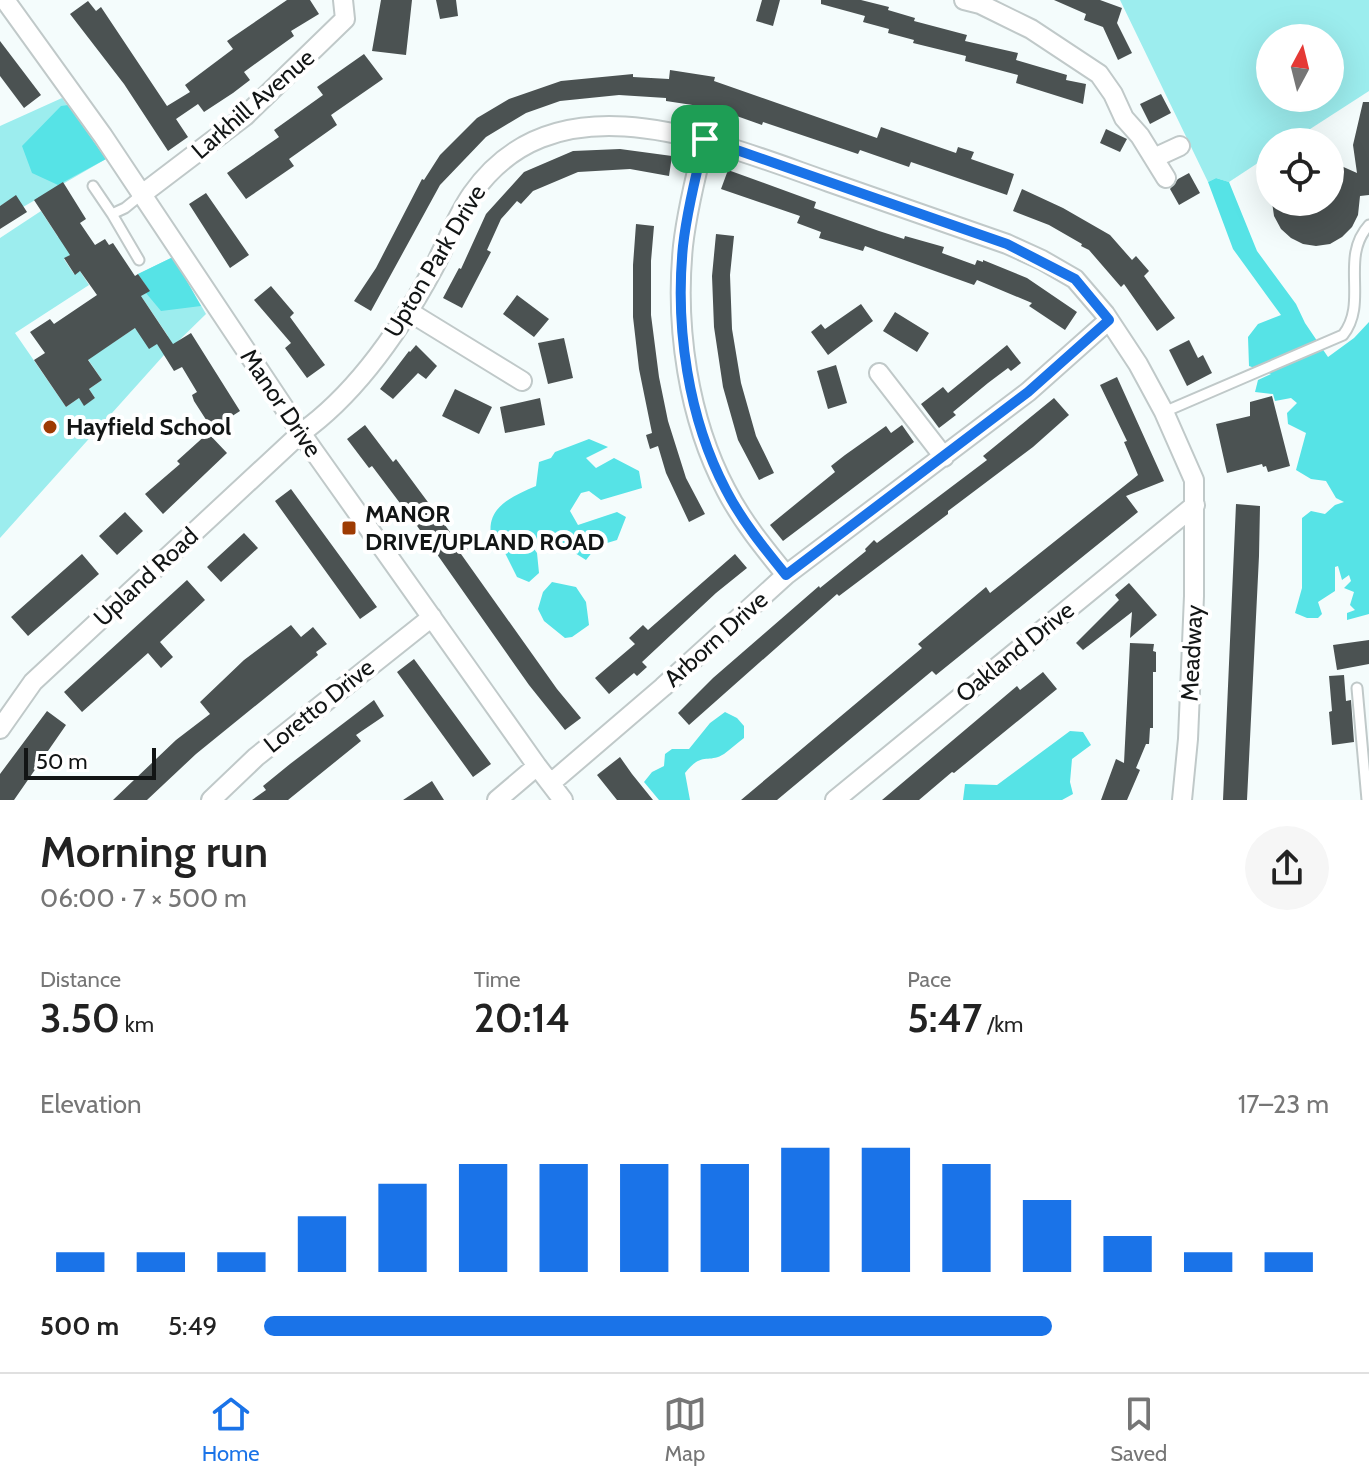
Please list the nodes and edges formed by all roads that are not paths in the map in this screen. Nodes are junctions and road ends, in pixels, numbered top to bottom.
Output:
1 (5, 0) edge
2 (343, 0) edge
3 (964, 0) edge
4 (705, 139) junction
5 (1180, 146) dead end
6 (1154, 158) junction
7 (1166, 178) dead end
8 (93, 186) dead end
9 (141, 195) junction
10 (112, 214) junction
11 (1369, 225) edge
12 (139, 260) dead end
13 (408, 311) junction
14 (1109, 320) junction
15 (879, 373) dead end
16 (522, 381) dead end
17 (1164, 412) junction
18 (301, 433) junction
19 (944, 457) junction
20 (1195, 505) junction
21 (786, 575) junction
22 (432, 617) junction
23 (1357, 688) dead end
24 (0, 729) edge
25 (537, 766) junction
26 (551, 783) junction
27 (1182, 799) edge
28 (211, 800) edge
29 (497, 800) edge
30 (563, 800) edge
31 (835, 800) edge
32 (1367, 800) edge

1 - 9 street, Manor Drive
2 - 9 street, Larkhill Avenue
3 - 6 street
4 - 13 street, Upton Park Drive
4 - 14 street, Upton Park Drive
4 - 21 street
5 - 6 street
6 - 7 street
8 - 10 lane
9 - 10 lane
9 - 18 street, Manor Drive
10 - 12 lane
11 - 17 lane
13 - 16 street
13 - 18 street, Upton Park Drive
14 - 17 street, Upton Park Drive
14 - 19 street, Arborn Drive
15 - 19 street
17 - 20 street, Upton Park Drive
18 - 22 street, Manor Drive
18 - 24 street, Upland Road
19 - 21 street, Arborn Drive
20 - 27 street, Meadway
20 - 31 street, Oakland Drive
21 - 26 street, Arborn Drive
22 - 25 street, Manor Drive
22 - 28 street, Loretto Drive
23 - 32 lane
25 - 26 street, Manor Drive
25 - 29 street
26 - 30 street, Manor Drive

